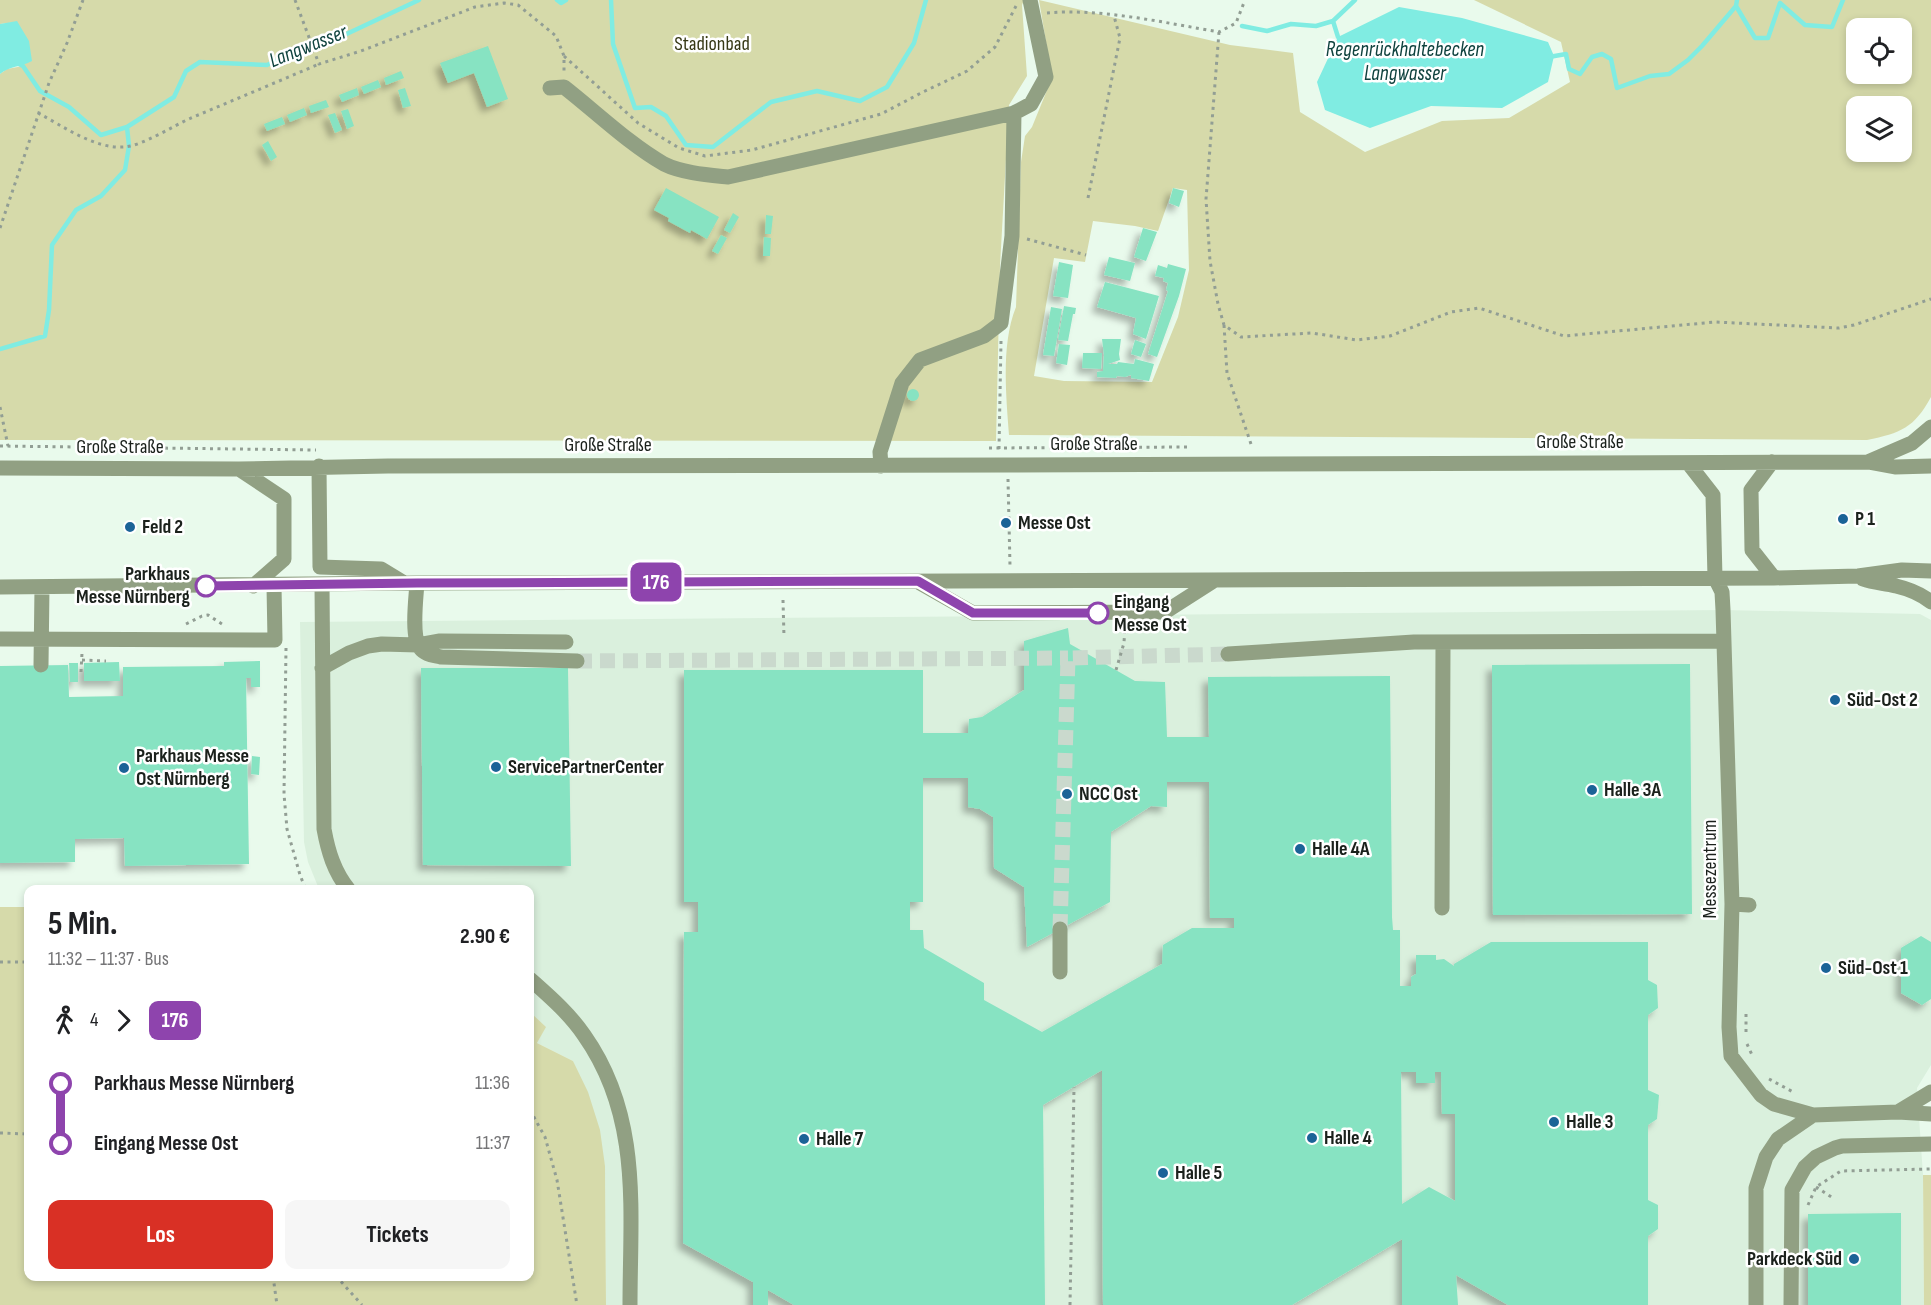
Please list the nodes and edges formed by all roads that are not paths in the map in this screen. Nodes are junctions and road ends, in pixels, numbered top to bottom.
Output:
1 (1032, 8) edge
2 (557, 88) road end
3 (1014, 113) junction
4 (1931, 427) edge
5 (1772, 462) junction
6 (1868, 462) junction
7 (1688, 463) junction
8 (319, 466) junction
9 (881, 466) junction
10 (1931, 466) edge
11 (0, 468) edge
12 (239, 469) junction
13 (1931, 571) edge
14 (1858, 576) junction
15 (1715, 578) junction
16 (1774, 578) junction
17 (1215, 580) junction
18 (918, 581) junction
19 (411, 583) junction
20 (274, 585) junction
21 (322, 585) junction
22 (253, 586) junction
23 (0, 587) edge
24 (42, 587) junction
25 (1931, 602) edge
26 (0, 639) edge
27 (41, 639) junction
28 (1724, 641) junction
29 (566, 642) dead end
30 (1443, 642) junction
31 (418, 645) junction
32 (1228, 654) tunnel mouth
33 (577, 661) tunnel mouth
34 (41, 665) dead end
35 (322, 668) junction
36 (346, 885) edge
37 (1732, 904) junction
38 (1749, 905) dead end
39 (1442, 908) dead end
40 (1060, 929) tunnel mouth
41 (1060, 972) dead end
42 (534, 983) edge
43 (1931, 1092) edge
44 (1898, 1112) junction
45 (1931, 1114) edge
46 (1813, 1115) junction
47 (1931, 1144) edge
48 (630, 1305) edge
49 (1756, 1305) edge
50 (1791, 1305) edge

1 - 3 lane
2 - 3 lane
3 - 9 lane
4 - 6 lane, Große Straße
5 - 6 lane, Große Straße
5 - 7 lane, Große Straße
5 - 16 lane
6 - 10 lane, Große Straße
7 - 9 lane, Große Straße
7 - 15 lane, Messezentrum
8 - 9 lane, Große Straße
8 - 12 lane, Große Straße
8 - 19 lane
11 - 12 lane, Große Straße
12 - 22 lane
13 - 14 lane
14 - 16 lane
14 - 25 lane
15 - 16 lane
15 - 17 lane
15 - 28 lane, Messezentrum
17 - 18 lane
17 - 18 lane
18 - 19 lane
19 - 21 lane
19 - 31 lane
20 - 21 lane
20 - 22 lane
20 - 27 lane
21 - 35 lane
22 - 24 lane
23 - 24 lane
24 - 27 lane
26 - 27 lane
27 - 34 lane
28 - 30 lane
28 - 37 lane, Messezentrum
29 - 31 lane
30 - 32 lane
30 - 39 lane
31 - 33 lane
31 - 35 lane
35 - 36 lane
37 - 38 lane
37 - 46 lane, Messezentrum
40 - 41 lane
42 - 48 lane
43 - 44 lane
44 - 45 lane, Messezentrum
44 - 46 lane, Messezentrum
46 - 49 lane
47 - 50 lane

